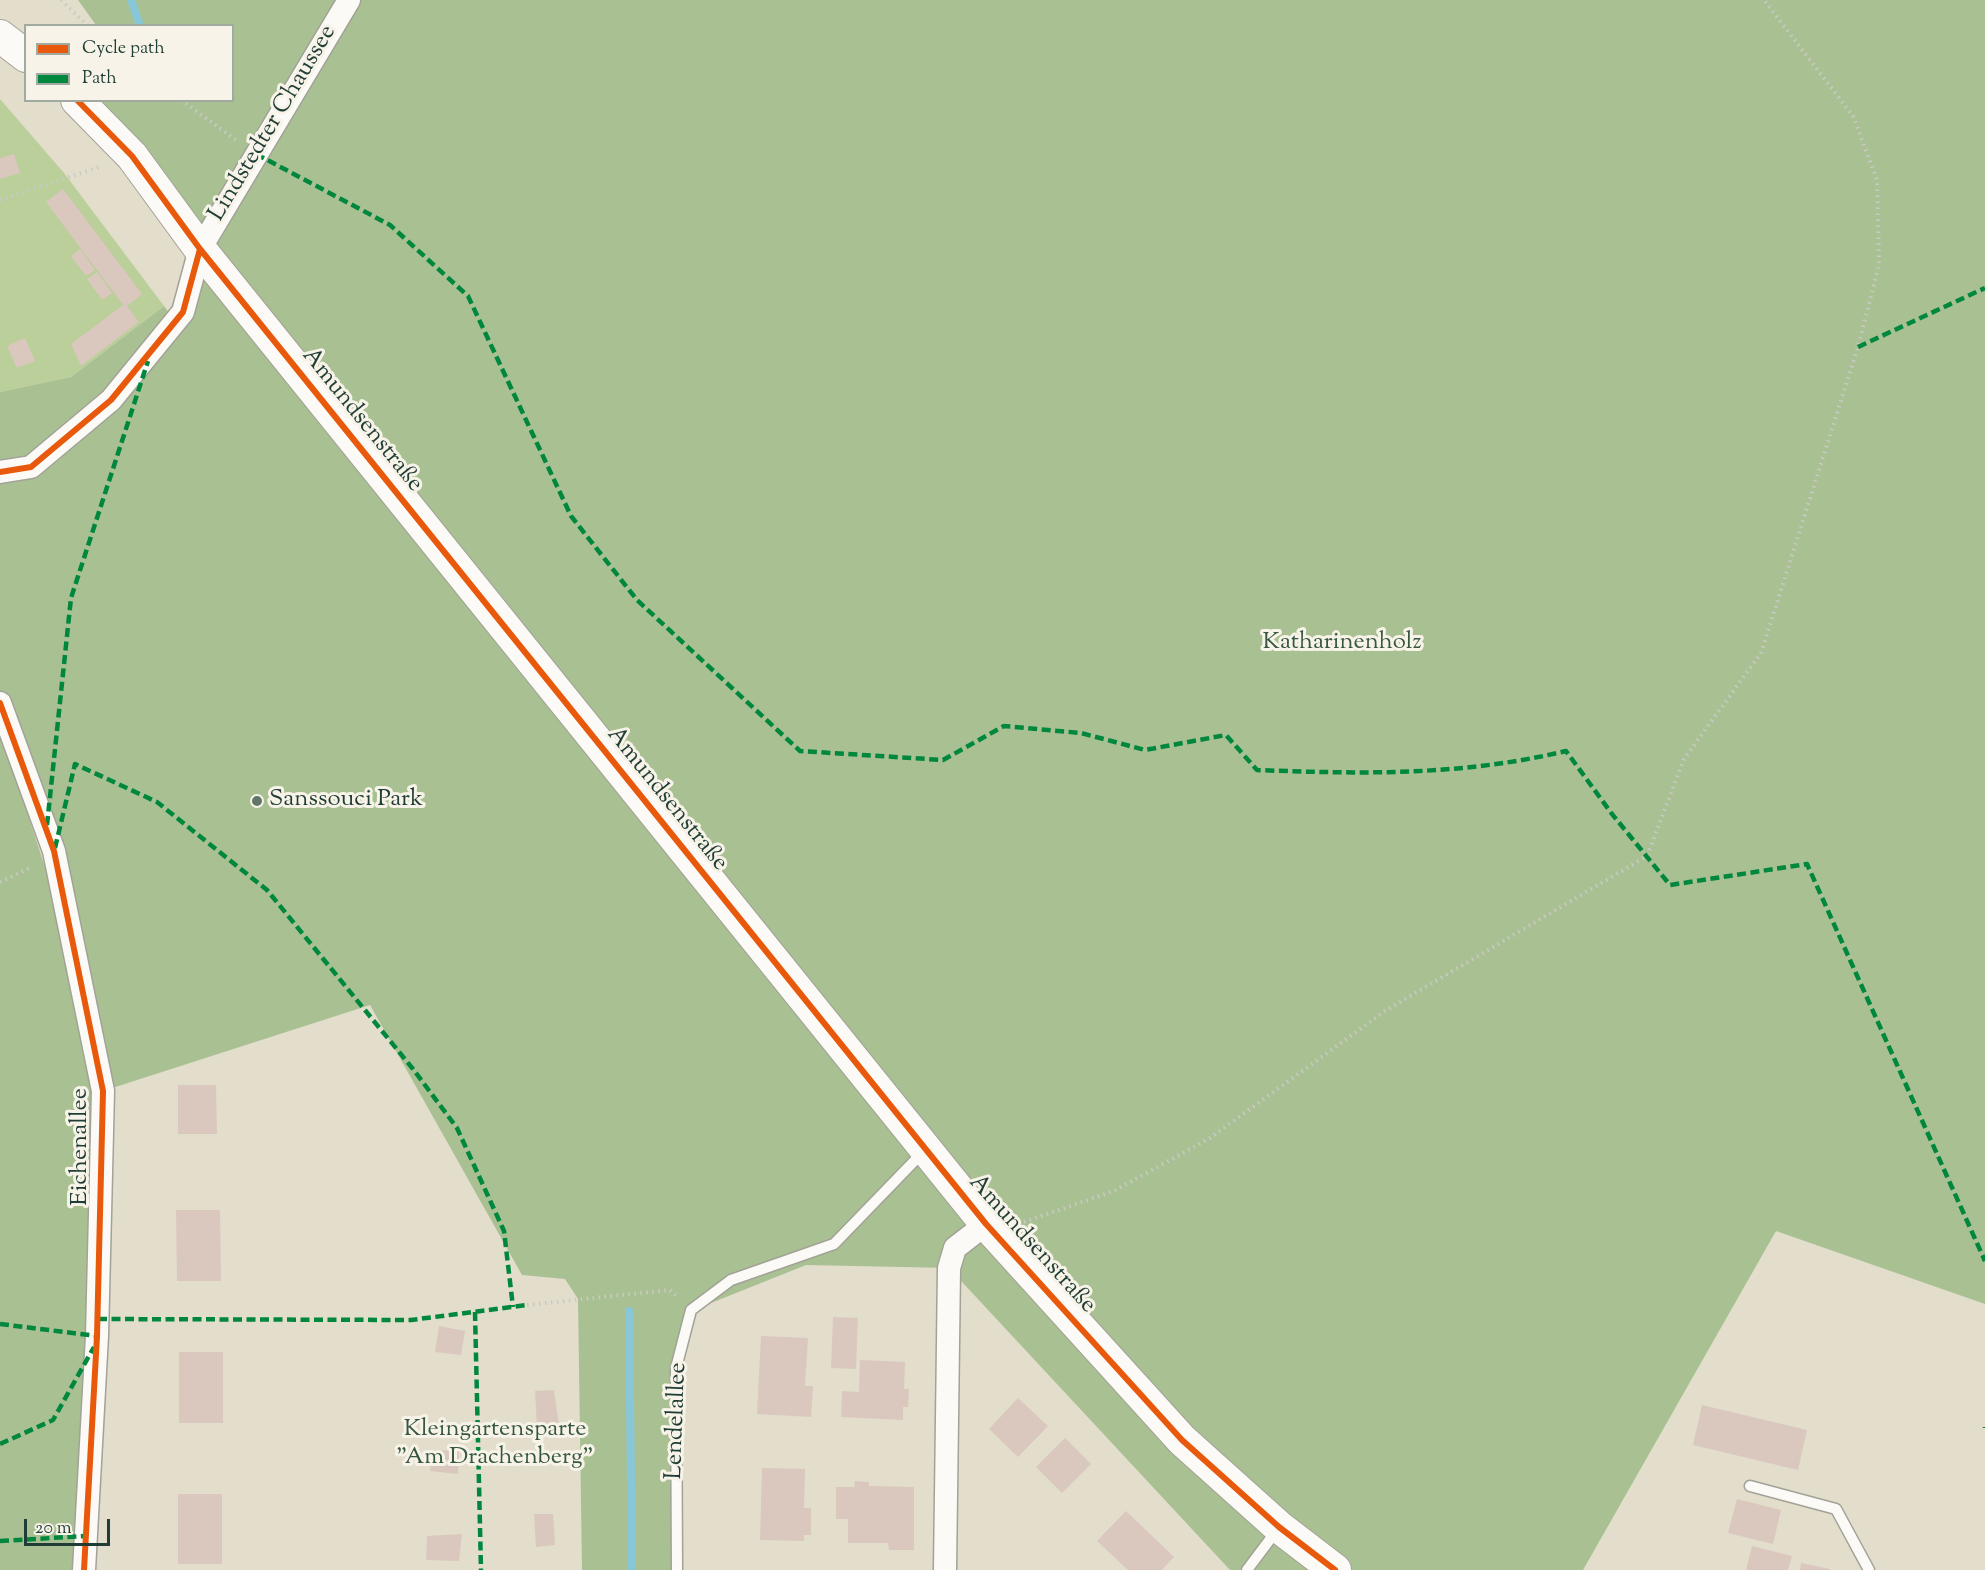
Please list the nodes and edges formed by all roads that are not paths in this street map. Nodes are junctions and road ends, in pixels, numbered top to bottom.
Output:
1 (349, 0) edge
2 (0, 36) edge
3 (24, 54) edge
4 (79, 102) edge
5 (200, 249) junction
6 (0, 472) edge
7 (0, 703) edge
8 (924, 1151) junction
9 (992, 1230) junction
10 (1750, 1486) dead end
11 (1279, 1527) junction
12 (84, 1570) edge
13 (677, 1570) edge
14 (945, 1570) edge
15 (1247, 1570) edge
16 (1335, 1570) edge
17 (1869, 1570) edge

1 - 5 street, Lindstedter Chaussee
2 - 3 street
4 - 5 street, Amundsenstraße
5 - 6 street, Lindstedter Chaussee
5 - 8 street, Amundsenstraße
7 - 12 street, Eichenallee
8 - 9 street, Amundsenstraße
8 - 13 lane, Lendelallee
9 - 11 street, Amundsenstraße
9 - 14 street
10 - 17 lane
11 - 15 lane
11 - 16 street, Amundsenstraße

